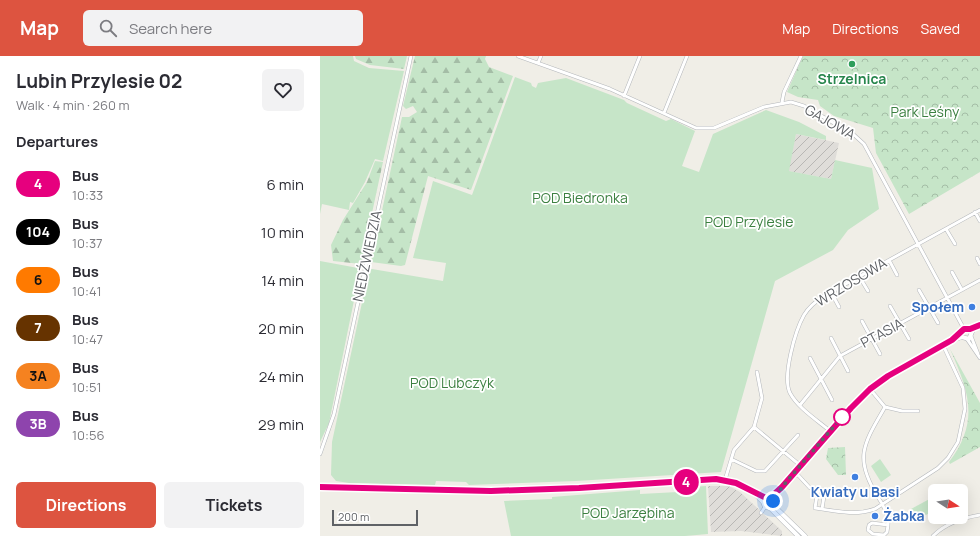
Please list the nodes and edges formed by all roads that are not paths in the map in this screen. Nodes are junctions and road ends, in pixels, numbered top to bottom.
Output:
1 (411, 56) edge
2 (518, 56) edge
3 (541, 56) edge
4 (640, 56) edge
5 (687, 56) edge
6 (801, 56) edge
7 (538, 63) junction
8 (624, 96) junction
9 (782, 102) junction
10 (664, 113) junction
11 (980, 210) edge
12 (975, 212) junction
13 (980, 221) edge
14 (946, 229) junction
15 (918, 244) junction
16 (954, 244) dead end
17 (977, 258) dead end
18 (889, 260) junction
19 (980, 264) edge
20 (952, 272) dead end
21 (897, 275) dead end
22 (859, 276) junction
23 (980, 280) edge
24 (868, 290) dead end
25 (919, 290) dead end
26 (962, 290) junction
27 (830, 292) junction
28 (947, 298) junction
29 (890, 306) dead end
30 (839, 307) dead end
31 (929, 308) junction
32 (862, 321) dead end
33 (938, 323) dead end
34 (900, 324) junction
35 (980, 325) edge
36 (964, 329) joint
37 (967, 334) junction
38 (831, 338) dead end
39 (871, 339) junction
40 (909, 339) dead end
41 (944, 345) junction
42 (880, 354) dead end
43 (840, 356) junction
44 (979, 357) edge
45 (810, 358) dead end
46 (757, 372) dead end
47 (848, 372) dead end
48 (820, 379) junction
49 (870, 389) junction
50 (832, 400) dead end
51 (800, 405) junction
52 (885, 406) junction
53 (918, 412) dead end
54 (754, 427) junction
55 (830, 431) junction
56 (798, 435) dead end
57 (784, 452) junction
58 (320, 454) edge
59 (731, 459) junction
60 (800, 466) junction
61 (791, 476) junction
62 (725, 480) junction
63 (320, 487) edge
64 (745, 487) junction
65 (818, 489) junction
66 (769, 503) junction
67 (883, 505) junction
68 (822, 509) junction
69 (760, 513) dead end
70 (980, 515) edge
71 (888, 525) junction
72 (798, 536) edge
73 (805, 536) edge
74 (933, 536) edge

1 - 58 street, NIEDŹWIEDZIA
2 - 7 street
3 - 7 street
4 - 8 street
5 - 10 street
6 - 9 street
7 - 8 street
8 - 10 street
9 - 10 street, GAJOWA
9 - 15 street, GAJOWA
11 - 12 street, WRZOSOWA
12 - 13 street
12 - 14 street, WRZOSOWA
14 - 15 street, WRZOSOWA
14 - 16 street
15 - 18 street, WRZOSOWA
15 - 28 street, GAJOWA
17 - 19 street
18 - 21 street
18 - 22 street, WRZOSOWA
20 - 26 street
22 - 24 street
22 - 27 street, WRZOSOWA
23 - 26 street, PTASIA
25 - 31 street
26 - 28 street, PTASIA
27 - 30 street
27 - 51 street, WRZOSOWA
28 - 31 street, PTASIA
28 - 36 street, GAJOWA
29 - 34 street
31 - 33 street
31 - 34 street, PTASIA
32 - 39 street
34 - 39 street, PTASIA
34 - 40 street
35 - 37 street
36 - 37 street
37 - 41 street
37 - 44 street
38 - 43 street
39 - 42 street
39 - 43 street, PTASIA
41 - 49 street
41 - 67 street
43 - 47 street
43 - 48 street, PTASIA
45 - 48 street
46 - 54 street
48 - 50 street
48 - 51 street, PTASIA
49 - 52 street
49 - 55 street
51 - 55 street, WRZOSOWA
52 - 53 street
52 - 67 street
54 - 57 street
54 - 59 street
55 - 60 street
56 - 57 street
57 - 59 street
57 - 60 street
59 - 62 street
60 - 61 street
61 - 65 street
61 - 66 street
62 - 63 street
62 - 64 street
64 - 66 street
64 - 66 street
65 - 68 street
65 - 68 street
66 - 69 street
66 - 72 street
66 - 73 street
67 - 68 street
67 - 71 street
70 - 74 street
71 - 71 street

